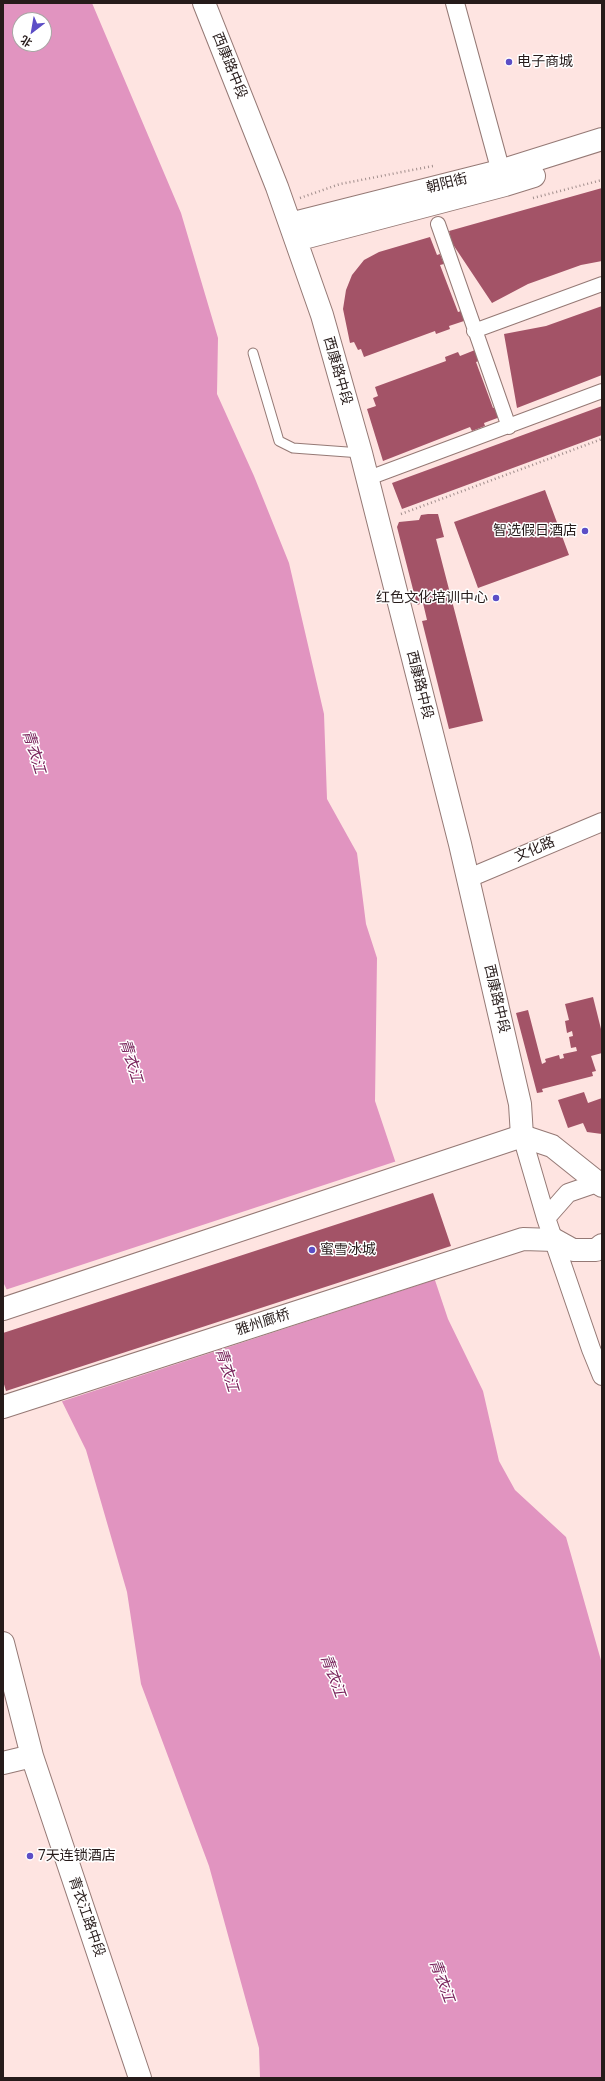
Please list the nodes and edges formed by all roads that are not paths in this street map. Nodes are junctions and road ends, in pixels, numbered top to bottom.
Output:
1 (204, 3) edge
2 (455, 3) edge
3 (602, 139) edge
4 (602, 153) edge
5 (502, 178) junction
6 (438, 224) dead end
7 (293, 232) junction
8 (602, 284) edge
9 (474, 331) junction
10 (253, 353) dead end
11 (602, 391) edge
12 (509, 427) junction
13 (361, 453) junction
14 (366, 479) junction
15 (602, 822) edge
16 (469, 878) junction
17 (522, 1136) junction
18 (600, 1185) edge
19 (546, 1218) junction
20 (555, 1240) junction
21 (602, 1245) edge
22 (3, 1309) edge
23 (602, 1376) edge
24 (3, 1407) edge
25 (3, 1643) edge
26 (32, 1756) junction
27 (3, 1763) edge
28 (140, 2078) edge

1 - 7 main road, 西康路中段
2 - 5 street
3 - 5 main road, 朝阳街
4 - 5 main road, 朝阳街
5 - 7 main road, 朝阳街
6 - 9 street
7 - 13 main road, 西康路中段
8 - 9 street
9 - 12 street
10 - 13 lane
11 - 12 street
12 - 14 street
13 - 14 main road, 西康路中段
14 - 16 main road, 西康路中段
15 - 16 street, 文化路
16 - 17 main road, 西康路中段
17 - 18 main road
17 - 19 street, 西康路中段
17 - 22 main road
18 - 19 street
19 - 20 street, 西康路中段
20 - 21 main road
20 - 23 street, 西康路中段
20 - 24 main road, 雅州廊桥
25 - 26 main road, 青衣江路中段
26 - 27 main road
26 - 28 main road, 青衣江路中段

